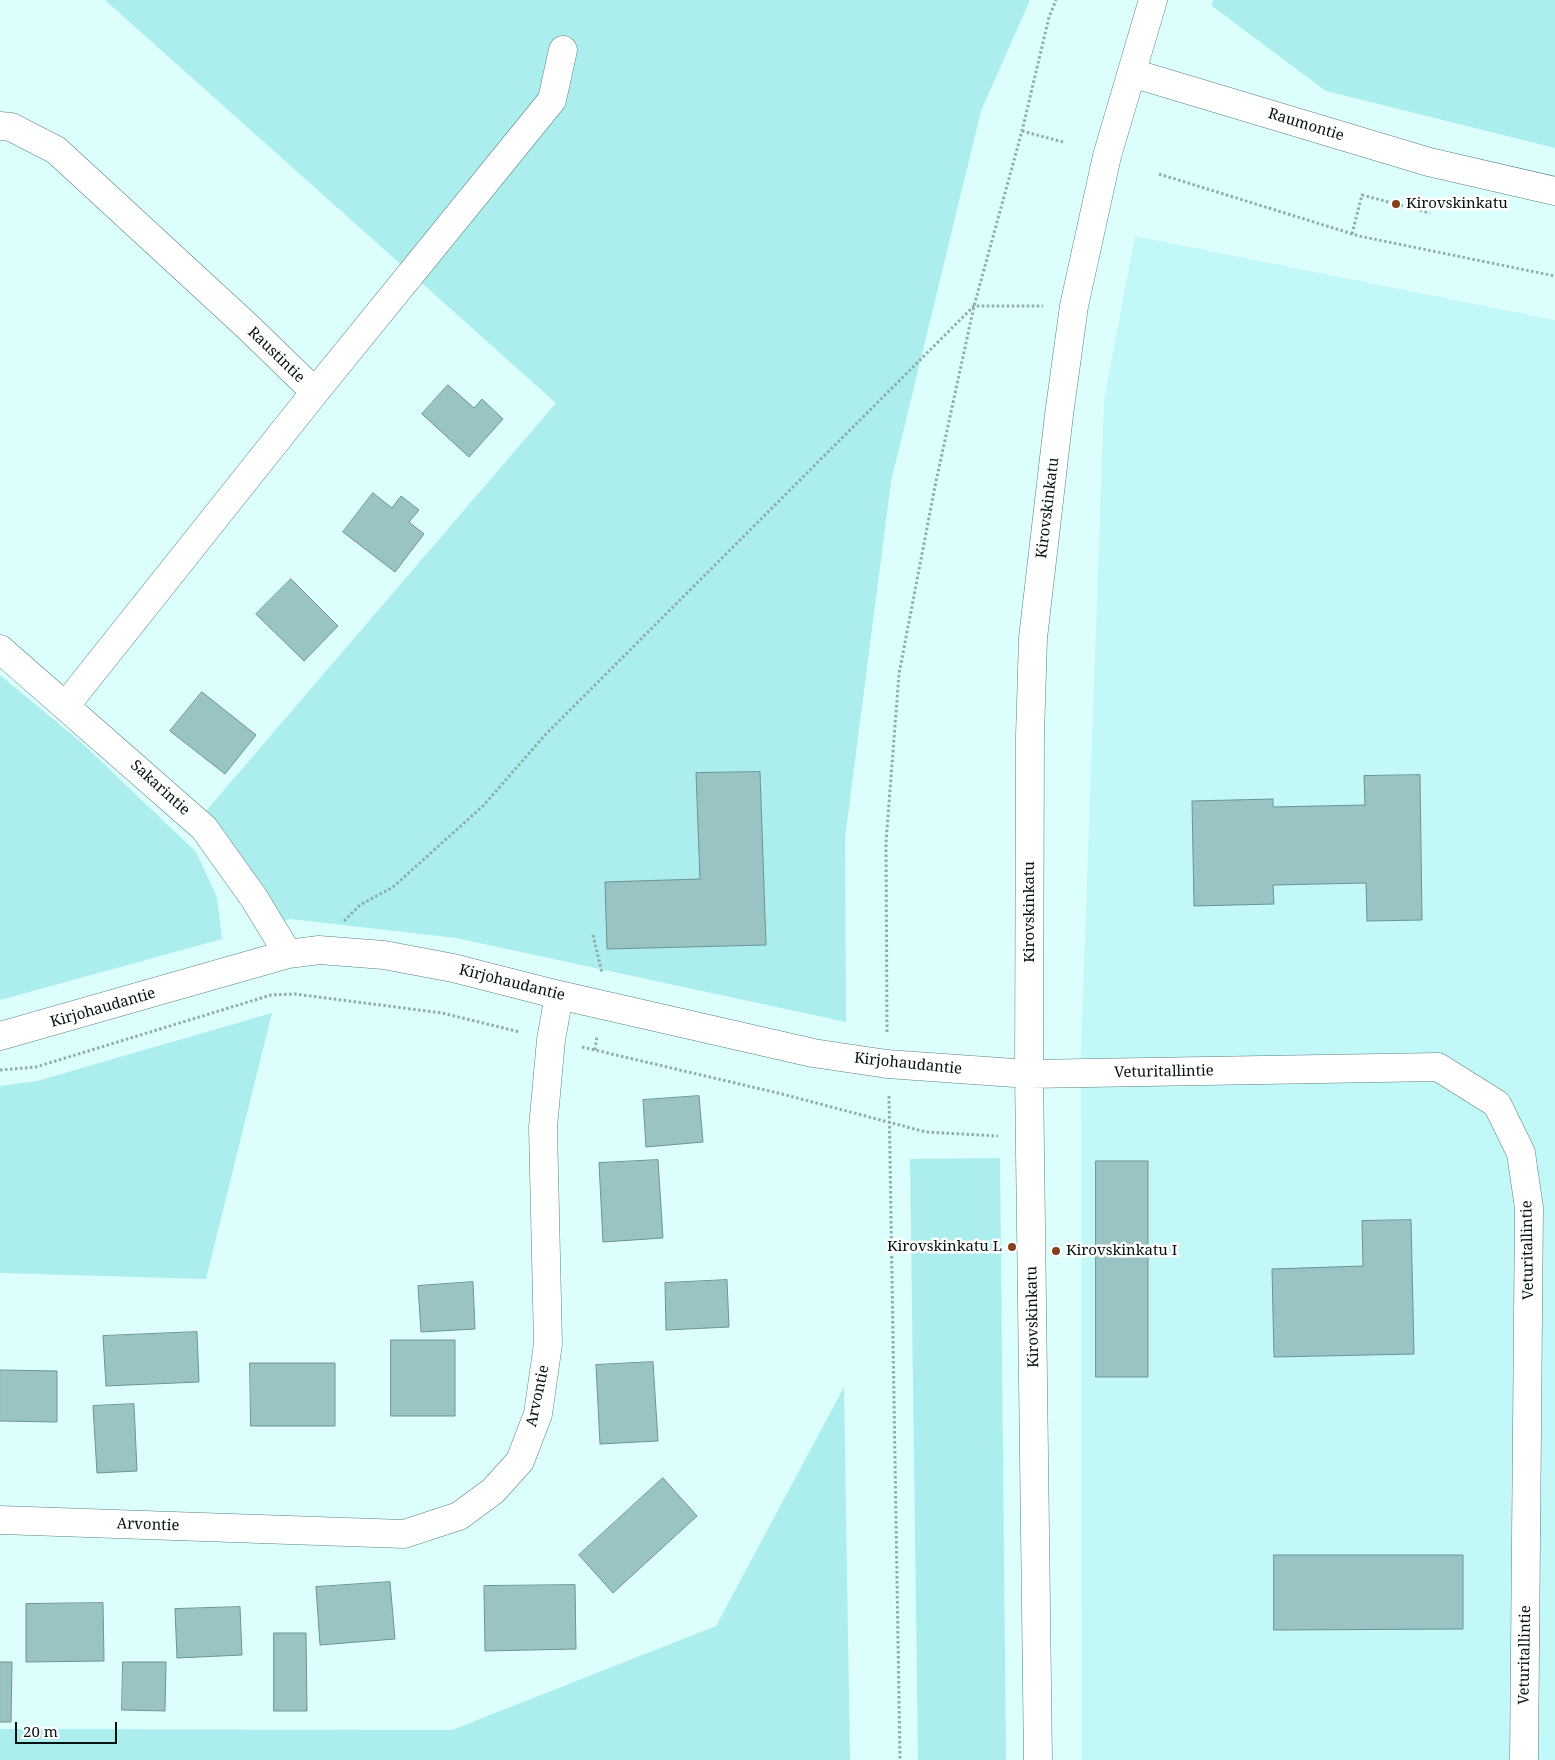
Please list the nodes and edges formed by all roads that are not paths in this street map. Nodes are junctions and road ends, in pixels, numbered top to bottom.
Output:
1 (1153, 0) edge
2 (563, 50) dead end
3 (1132, 73) junction
4 (0, 126) edge
5 (1555, 191) edge
6 (315, 392) junction
7 (0, 649) edge
8 (66, 706) junction
9 (288, 954) junction
10 (559, 995) junction
11 (0, 1036) edge
12 (1029, 1074) junction
13 (0, 1520) edge
14 (1038, 1760) edge
15 (1524, 1760) edge

1 - 3 street
2 - 6 street
3 - 5 street, Raumontie
3 - 12 street, Kirovskinkatu
4 - 6 street, Raustintie
6 - 8 street, Raustintie
7 - 8 street, Sakarintie
8 - 9 street, Sakarintie
9 - 10 street, Kirjohaudantie
9 - 11 street, Kirjohaudantie
10 - 12 street, Kirjohaudantie
10 - 13 street, Arvontie
12 - 14 street, Kirovskinkatu
12 - 15 street, Veturitallintie

